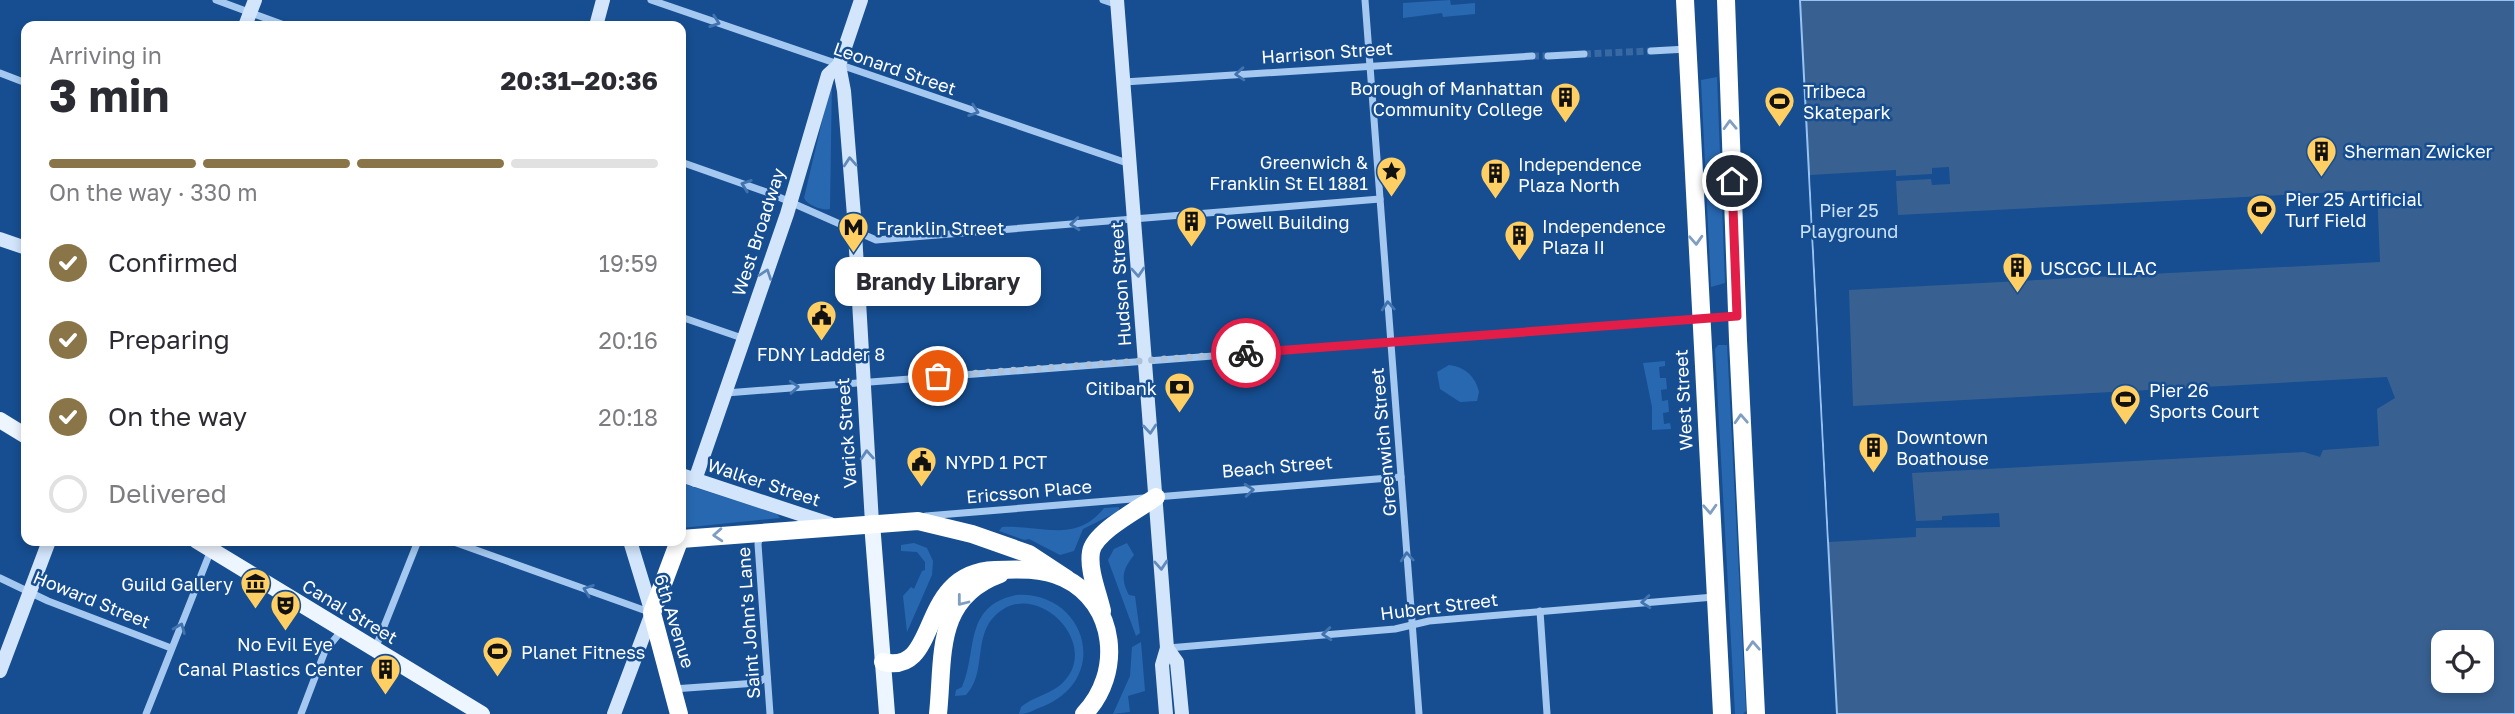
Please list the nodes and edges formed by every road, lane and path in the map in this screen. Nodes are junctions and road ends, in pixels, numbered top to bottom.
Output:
1 (216, 0) edge
2 (603, 0) edge
3 (650, 0) edge
4 (861, 0) edge
5 (1365, 0) edge
6 (1685, 0) edge
7 (1726, 0) edge
8 (1113, 2) edge
9 (250, 13) edge
10 (273, 21) edge
11 (597, 21) edge
12 (1687, 49) junction
13 (1651, 51) tunnel mouth
14 (1584, 54) tunnel mouth
15 (1548, 55) tunnel mouth
16 (1531, 57) tunnel mouth
17 (839, 65) junction
18 (1370, 65) junction
19 (0, 73) edge
20 (21, 81) edge
21 (1124, 82) junction
22 (686, 164) edge
23 (1130, 164) junction
24 (1380, 199) junction
25 (791, 202) junction
26 (1134, 220) junction
27 (854, 230) junction
28 (0, 240) edge
29 (21, 246) edge
30 (1737, 316) junction
31 (1700, 318) junction
32 (686, 319) edge
33 (745, 339) junction
34 (1391, 342) junction
35 (1145, 361) junction
36 (862, 382) junction
37 (726, 393) junction
38 (0, 420) edge
39 (21, 433) edge
40 (686, 477) edge
41 (1402, 477) junction
42 (695, 480) junction
43 (1156, 497) junction
44 (904, 521) junction
45 (872, 523) junction
46 (835, 525) junction
47 (764, 531) junction
48 (686, 539) edge
49 (47, 546) edge
50 (205, 546) edge
51 (416, 546) edge
52 (465, 546) edge
53 (632, 546) edge
54 (678, 546) edge
55 (211, 550) junction
56 (1020, 569) junction
57 (0, 579) edge
58 (1066, 579) junction
59 (30, 591) junction
60 (1714, 597) junction
61 (1540, 611) junction
62 (652, 613) junction
63 (1412, 625) junction
64 (342, 630) junction
65 (1108, 632) junction
66 (171, 648) junction
67 (1167, 648) junction
68 (375, 649) junction
69 (883, 662) junction
70 (0, 671) edge
71 (767, 677) junction
72 (673, 689) junction
73 (146, 714) edge
74 (301, 714) edge
75 (482, 714) edge
76 (614, 714) edge
77 (679, 714) edge
78 (770, 714) edge
79 (887, 714) edge
80 (938, 714) edge
81 (1084, 714) edge
82 (1166, 714) edge
83 (1182, 714) edge
84 (1419, 714) edge
85 (1547, 714) edge
86 (1722, 714) edge
87 (1756, 714) edge

1 - 9 street
2 - 11 main road
3 -> 17 street, Leonard Street
4 - 17 main road, West Broadway
5 - 18 street, Greenwich Street
6 - 12 highway, West Street
30 -> 7 highway
8 - 21 main road, Hudson Street
9 - 10 street
12 - 13 street
12 -> 31 highway, West Street
14 - 15 street
16 - 18 street, Harrison Street
17 -> 23 street, Leonard Street
17 - 25 main road, West Broadway
27 -> 17 main road, Varick Street
18 -> 21 street, Harrison Street
18 - 24 street, Greenwich Street
19 - 20 street
21 - 23 main road, Hudson Street
25 -> 22 street
23 - 26 main road, Hudson Street
24 - 26 street
34 -> 24 street, Greenwich Street
25 - 27 street
33 -> 25 main road, West Broadway
26 -> 27 street
26 -> 35 main road, Hudson Street
27 - 36 main road, Varick Street
28 - 29 main road
30 - 31 street
87 -> 30 highway
31 - 34 street
31 -> 60 highway, West Street
32 - 33 street
33 - 37 main road, West Broadway
34 - 35 street
34 - 41 street, Greenwich Street
35 - 36 street
35 -> 43 main road, Hudson Street
37 -> 36 street
45 -> 36 main road, Varick Street
37 - 42 main road, West Broadway
38 - 39 main road
40 - 42 main road, Walker Street
43 -> 41 street, Beach Street
63 -> 41 street, Greenwich Street
42 - 46 main road, Walker Street
43 - 44 street, Ericsson Place
43 - 65 highway
43 -> 67 main road, Hudson Street
44 - 45 highway
44 - 58 highway
45 - 46 highway
45 - 69 main road, Varick Street
46 - 47 highway
47 -> 48 highway
47 - 71 street, Saint John's Lane
49 - 59 main road
50 - 55 main road, Canal Street
51 - 68 street
62 -> 52 street
53 - 62 main road, 6th Avenue
54 - 62 highway
55 - 64 main road, Canal Street
66 -> 55 street
56 - 58 highway
56 - 69 highway
56 -> 80 highway
57 - 59 street, Howard Street
58 - 65 highway
59 - 66 street, Howard Street
59 - 70 main road
60 -> 61 street, Hubert Street
60 - 86 highway, West Street
61 - 63 street, Hubert Street
61 - 85 street
62 - 72 highway, 6th Avenue
62 - 76 main road
63 -> 67 street, Hubert Street
63 - 84 street, Greenwich Street
64 - 68 main road, Canal Street
64 - 74 street
65 - 81 highway
66 - 73 street
67 - 82 main road, Hudson Street
67 - 83 main road, Hudson Street
68 - 75 main road, Canal Street
69 - 79 main road, Varick Street
71 - 72 street
71 - 78 street, Saint John's Lane
72 - 77 highway, 6th Avenue

